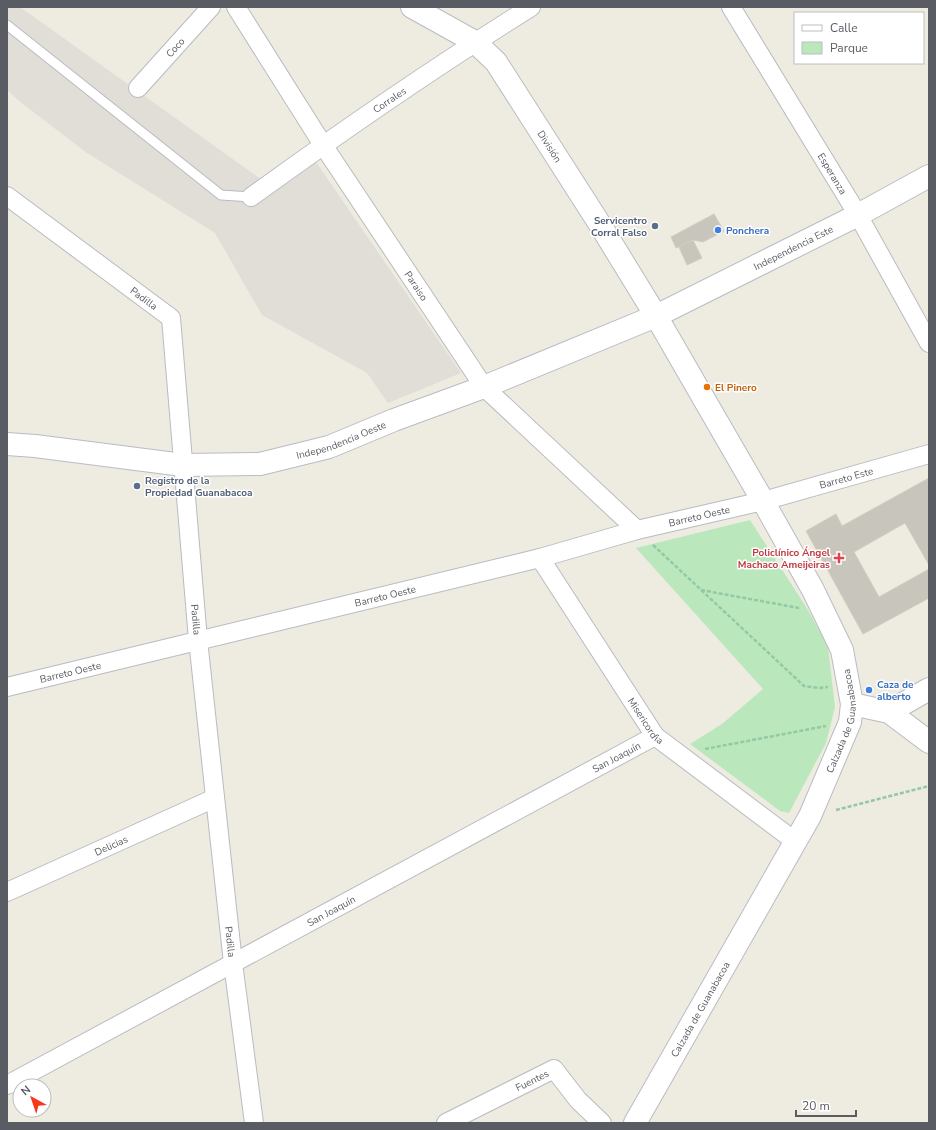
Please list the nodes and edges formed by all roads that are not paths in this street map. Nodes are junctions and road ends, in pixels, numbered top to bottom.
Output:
1 (212, 7) edge
2 (236, 7) edge
3 (412, 7) edge
4 (531, 7) edge
5 (731, 7) edge
6 (7, 25) edge
7 (475, 42) junction
8 (138, 88) dead end
9 (322, 145) junction
10 (929, 176) edge
11 (7, 196) edge
12 (251, 197) joint
13 (858, 215) junction
14 (656, 316) junction
15 (929, 343) edge
16 (484, 387) junction
17 (7, 444) edge
18 (929, 454) edge
19 (183, 466) junction
20 (763, 501) junction
21 (637, 530) junction
22 (540, 558) junction
23 (198, 640) junction
24 (7, 688) edge
25 (929, 689) edge
26 (850, 703) junction
27 (889, 712) junction
28 (655, 736) junction
29 (929, 742) edge
30 (215, 798) junction
31 (796, 842) junction
32 (7, 892) edge
33 (232, 963) junction
34 (7, 1085) edge
35 (254, 1123) edge
36 (446, 1123) edge
37 (602, 1123) edge
38 (635, 1123) edge

1 - 8 street, Coco
2 - 9 street, Paraiso
3 - 7 main road, División
4 - 7 street, Corrales
5 - 13 street, Esperanza
6 - 12 lane
7 - 9 street, Corrales
7 - 14 main road, División
9 - 12 street, Corrales
9 - 16 street, Paraiso
10 - 13 main road, Independencia Este
11 - 19 street, Padilla
13 - 14 main road, Independencia Este
13 - 15 street, Esperanza
14 - 16 main road, Independencia Oeste
14 - 20 main road, Calzada de Guanabacoa
16 - 19 main road, Independencia Oeste
16 - 21 street, Paraiso
17 - 19 main road, Independencia Oeste
18 - 20 street, Barreto Este
19 - 23 street, Padilla
20 - 21 street, Barreto Oeste
20 - 26 main road, Calzada de Guanabacoa
21 - 22 street, Barreto Oeste
22 - 23 street, Barreto Oeste
22 - 28 street, Misericordia
23 - 24 street, Barreto Oeste
23 - 30 street, Padilla
25 - 27 main road
26 - 27 main road
26 - 31 main road, Calzada de Guanabacoa
27 - 29 main road
28 - 31 street, Misericordia
28 - 33 street, San Joaquín
30 - 32 street, Delicias
30 - 33 street, Padilla
31 - 38 main road, Calzada de Guanabacoa
33 - 34 street, San Joaquín
33 - 35 street, Padilla
36 - 37 street, Fuentes

